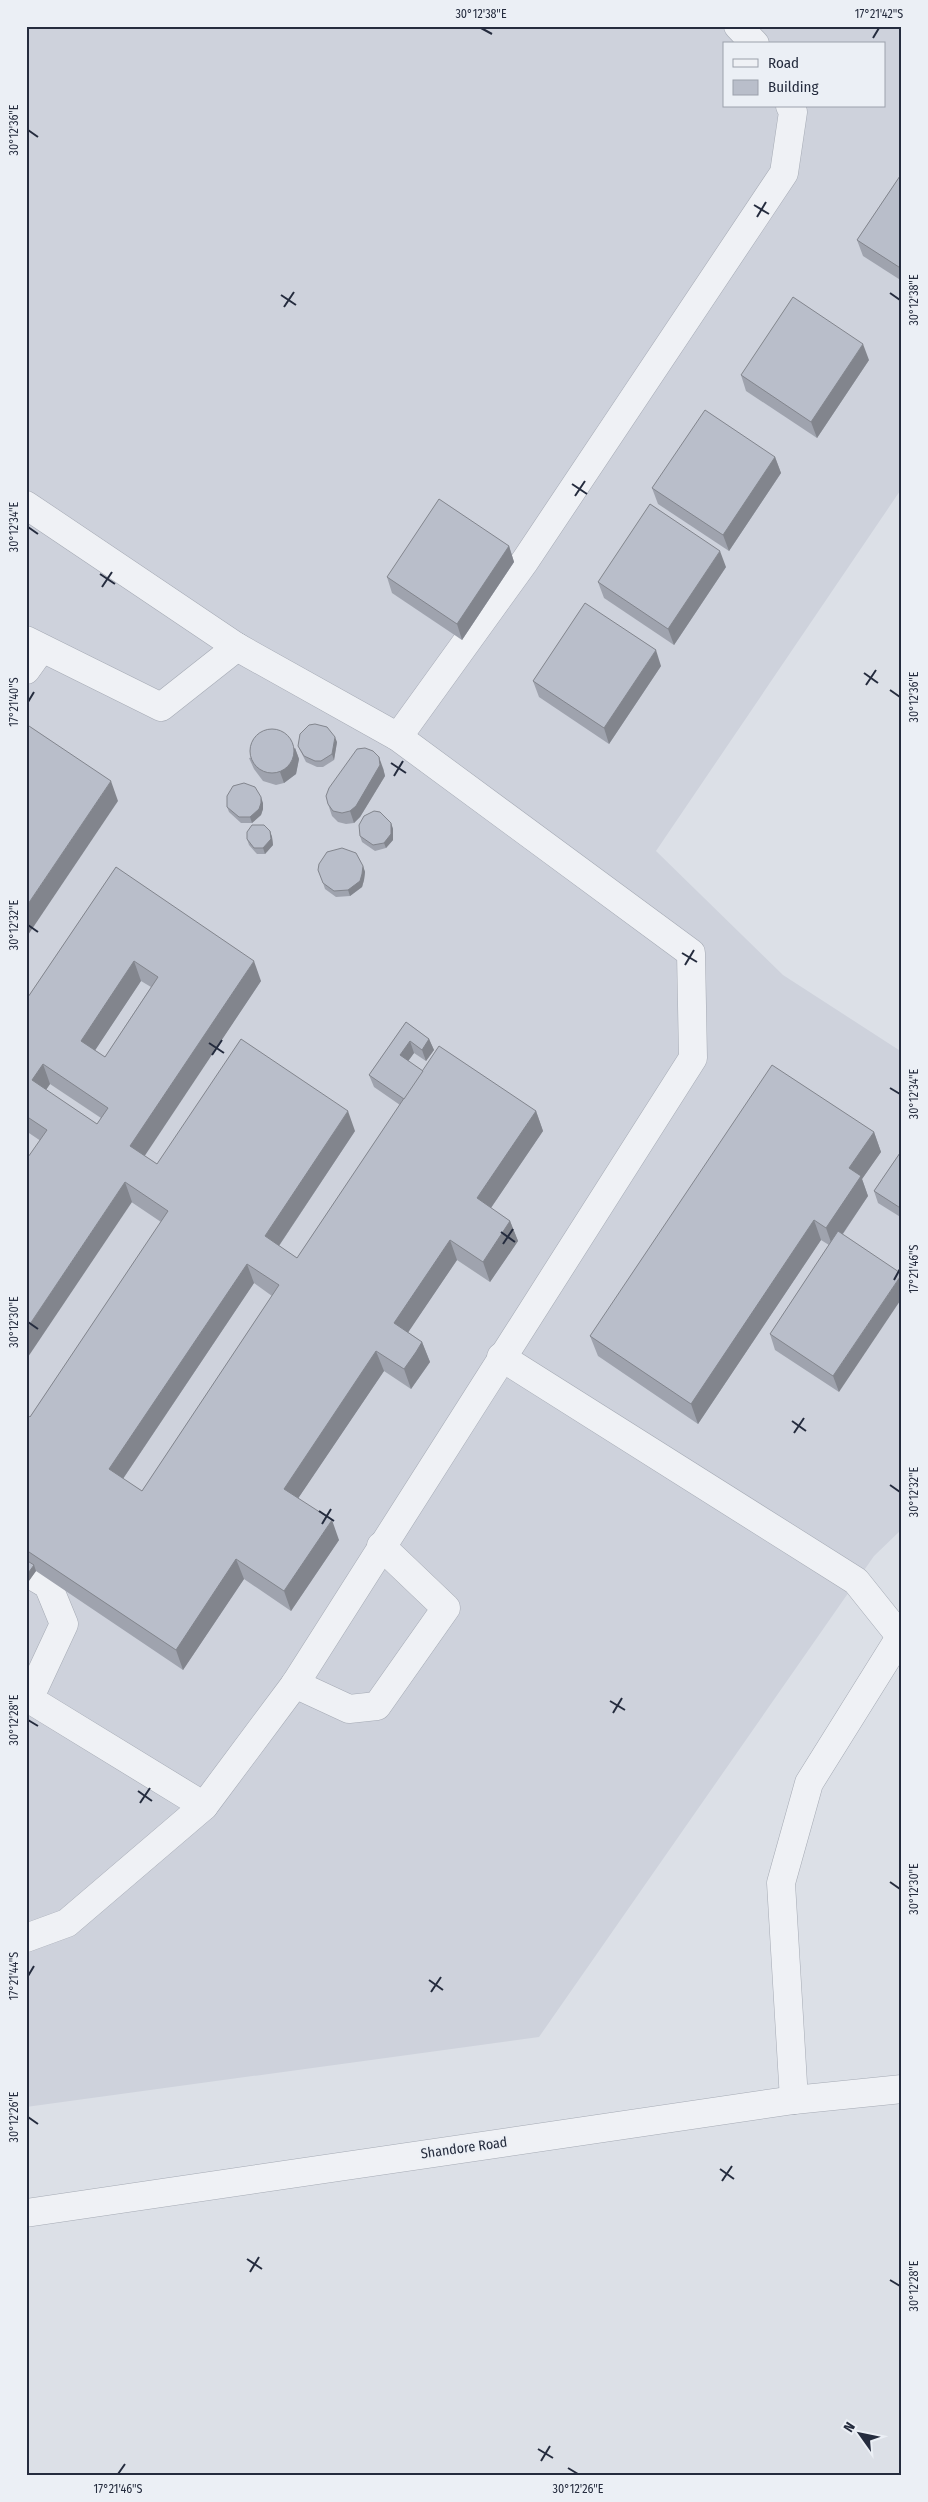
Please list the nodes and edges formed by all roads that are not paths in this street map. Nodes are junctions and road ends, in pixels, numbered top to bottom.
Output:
1 (738, 26) edge
2 (753, 42) edge
3 (791, 108) edge
4 (26, 505) edge
5 (238, 647) junction
6 (31, 653) edge
7 (398, 737) junction
8 (501, 1357) junction
9 (381, 1546) junction
10 (26, 1572) edge
11 (901, 1635) edge
12 (295, 1684) junction
13 (28, 1698) edge
14 (204, 1806) junction
15 (26, 1938) edge
16 (902, 2089) edge
17 (794, 2100) junction
18 (26, 2213) edge

1 - 2 street
3 - 7 street
4 - 5 street
5 - 6 street
5 - 7 street
7 - 8 street
8 - 9 street
8 - 11 street
9 - 12 street
9 - 12 street
10 - 13 street
11 - 17 street
12 - 14 street
13 - 14 street
14 - 15 street
16 - 17 street, Shandore Road
17 - 18 street, Shandore Road

